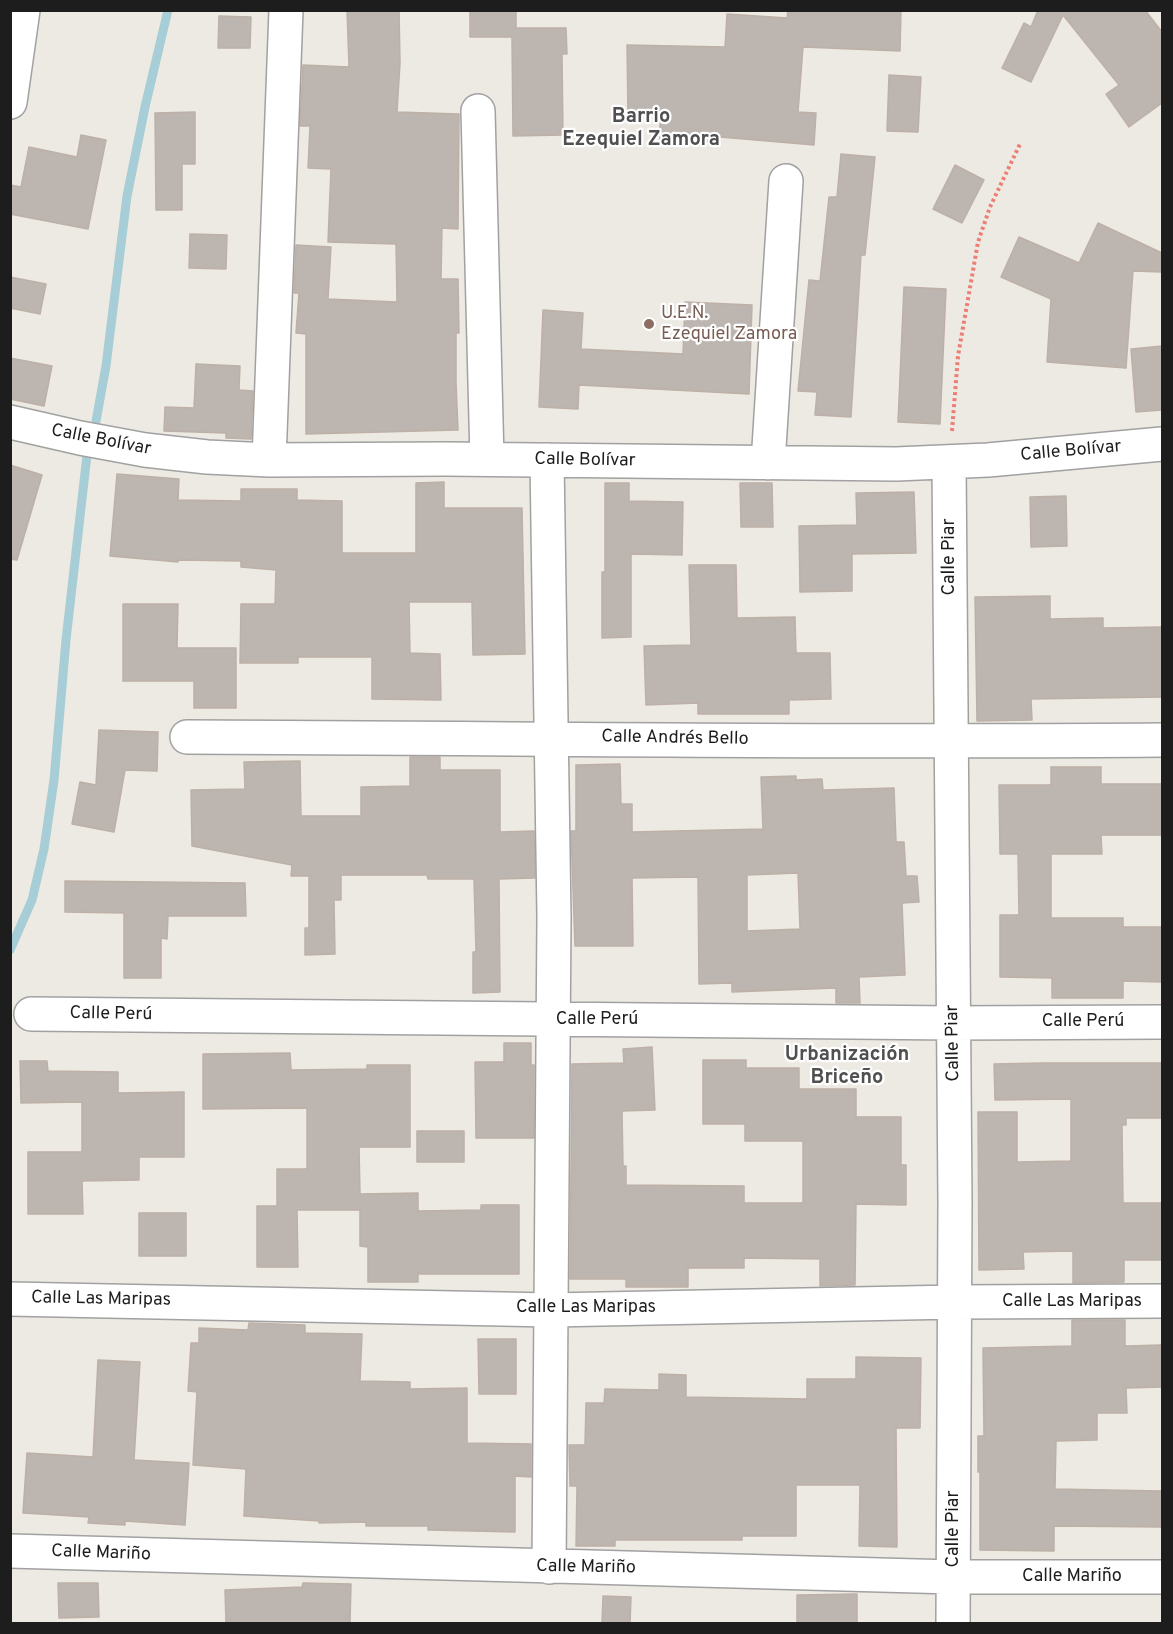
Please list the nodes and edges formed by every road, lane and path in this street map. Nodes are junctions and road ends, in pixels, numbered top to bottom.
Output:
1 (23, 10) edge
2 (286, 10) edge
3 (10, 102) edge
4 (478, 111) dead end
5 (1020, 144) dead end
6 (786, 181) dead end
7 (10, 422) edge
8 (1162, 444) edge
9 (487, 459) junction
10 (269, 460) junction
11 (547, 460) junction
12 (949, 462) junction
13 (768, 463) junction
14 (187, 737) dead end
15 (551, 738) junction
16 (1162, 740) edge
17 (951, 742) junction
18 (31, 1014) dead end
19 (553, 1020) junction
20 (1162, 1022) edge
21 (954, 1023) junction
22 (10, 1299) edge
23 (1162, 1301) edge
24 (955, 1302) junction
25 (551, 1310) junction
26 (10, 1551) edge
27 (549, 1567) junction
28 (953, 1577) junction
29 (1162, 1577) edge
30 (953, 1623) edge

1 - 3 street
2 - 10 street
4 - 9 street
5 - 12 path
6 - 13 street
7 - 10 street, Calle Bolívar
8 - 12 street, Calle Bolívar
9 - 10 street, Calle Bolívar
9 - 11 street, Calle Bolívar
11 - 13 street, Calle Bolívar
11 - 15 street
12 - 13 street, Calle Bolívar
12 - 17 street, Calle Piar
14 - 15 street, Calle Andrés Bello
15 - 17 street, Calle Andrés Bello
15 - 19 street
16 - 17 street, Calle Andrés Bello
17 - 21 street, Calle Piar
18 - 19 street, Calle Perú
19 - 21 street, Calle Perú
19 - 25 street
20 - 21 street, Calle Perú
21 - 24 street, Calle Piar
22 - 25 street, Calle Las Maripas
23 - 24 street, Calle Las Maripas
24 - 25 street, Calle Las Maripas
24 - 28 street, Calle Piar
25 - 27 street
26 - 27 street, Calle Mariño
27 - 28 street, Calle Mariño
28 - 29 street, Calle Mariño
28 - 30 street, Calle Piar

